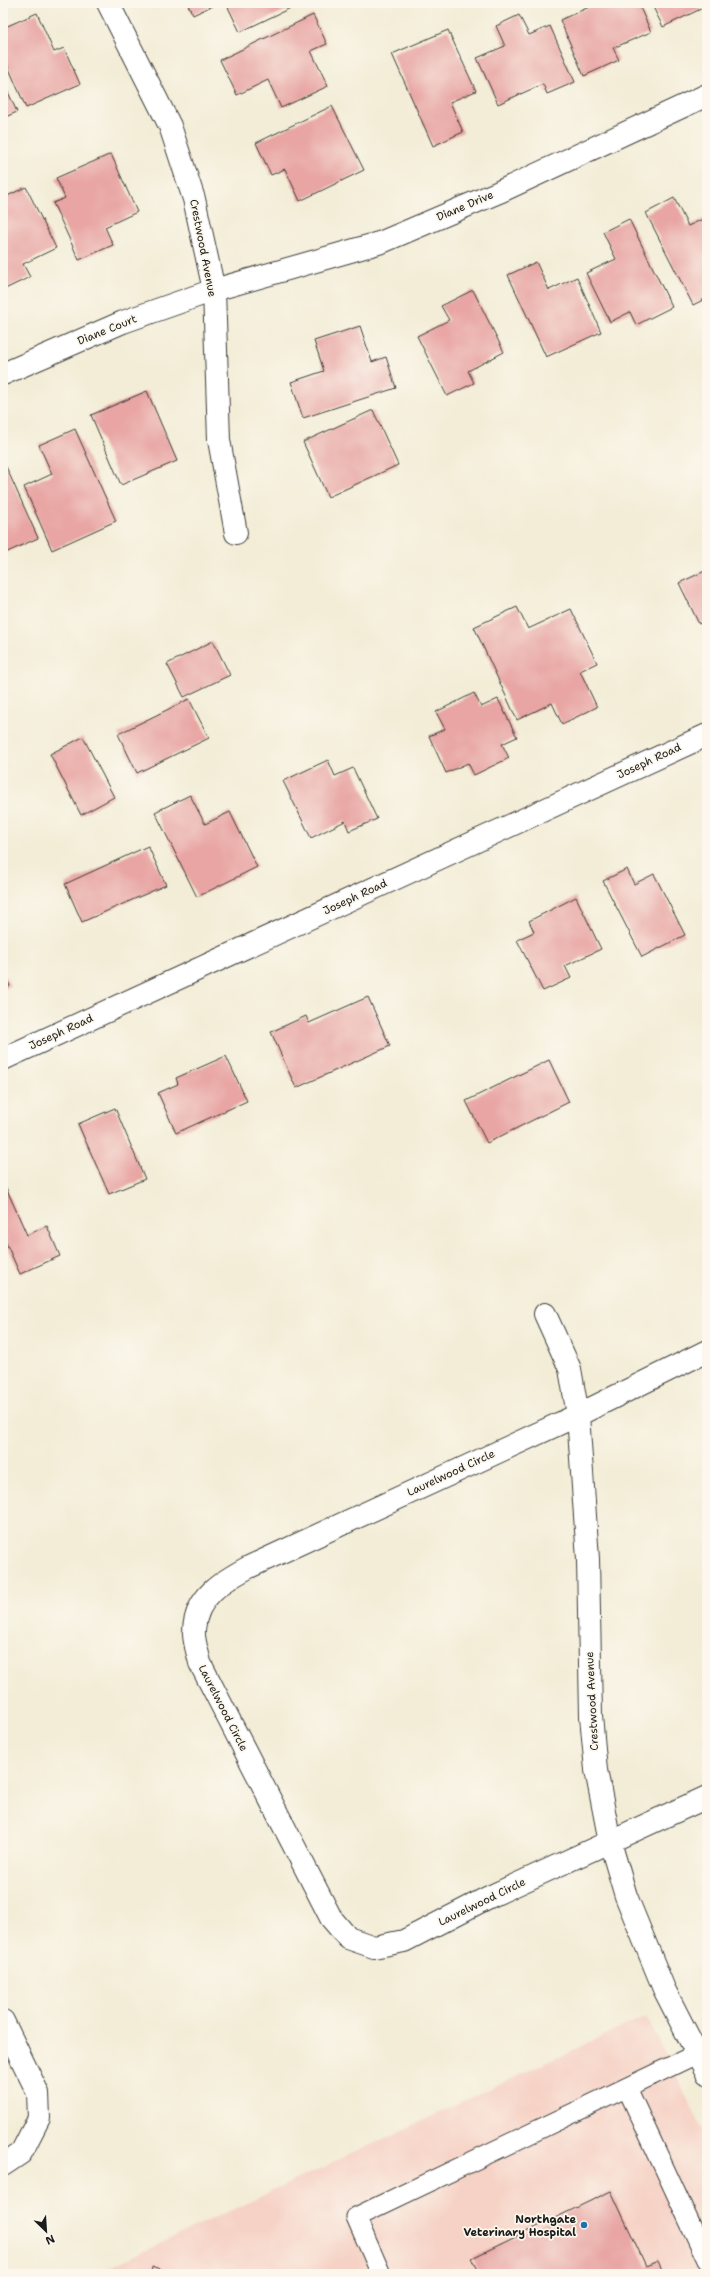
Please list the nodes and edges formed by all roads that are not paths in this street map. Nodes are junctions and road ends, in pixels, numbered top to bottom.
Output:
1 (108, 3) edge
2 (707, 96) edge
3 (214, 290) junction
4 (3, 374) edge
5 (236, 533) dead end
6 (707, 735) edge
7 (3, 1059) edge
8 (545, 1314) dead end
9 (707, 1351) edge
10 (578, 1414) junction
11 (707, 1797) edge
12 (610, 1842) junction
13 (3, 2021) edge
14 (702, 2052) edge
15 (707, 2073) edge
16 (627, 2088) junction
17 (3, 2165) edge
18 (707, 2260) edge
19 (381, 2274) edge

1 - 3 street, Crestwood Avenue
2 - 3 street, Diane Drive
3 - 4 street, Diane Court
3 - 5 street, Crestwood Avenue
6 - 7 street, Joseph Road
8 - 10 street, Crestwood Avenue
9 - 10 street, Laurelwood Circle
10 - 12 street, Crestwood Avenue
10 - 12 street, Laurelwood Circle
11 - 12 street, Laurelwood Circle
12 - 14 street, Crestwood Avenue
13 - 17 street
14 - 15 street, Crestwood Avenue
14 - 16 lane
16 - 18 lane
16 - 19 lane

